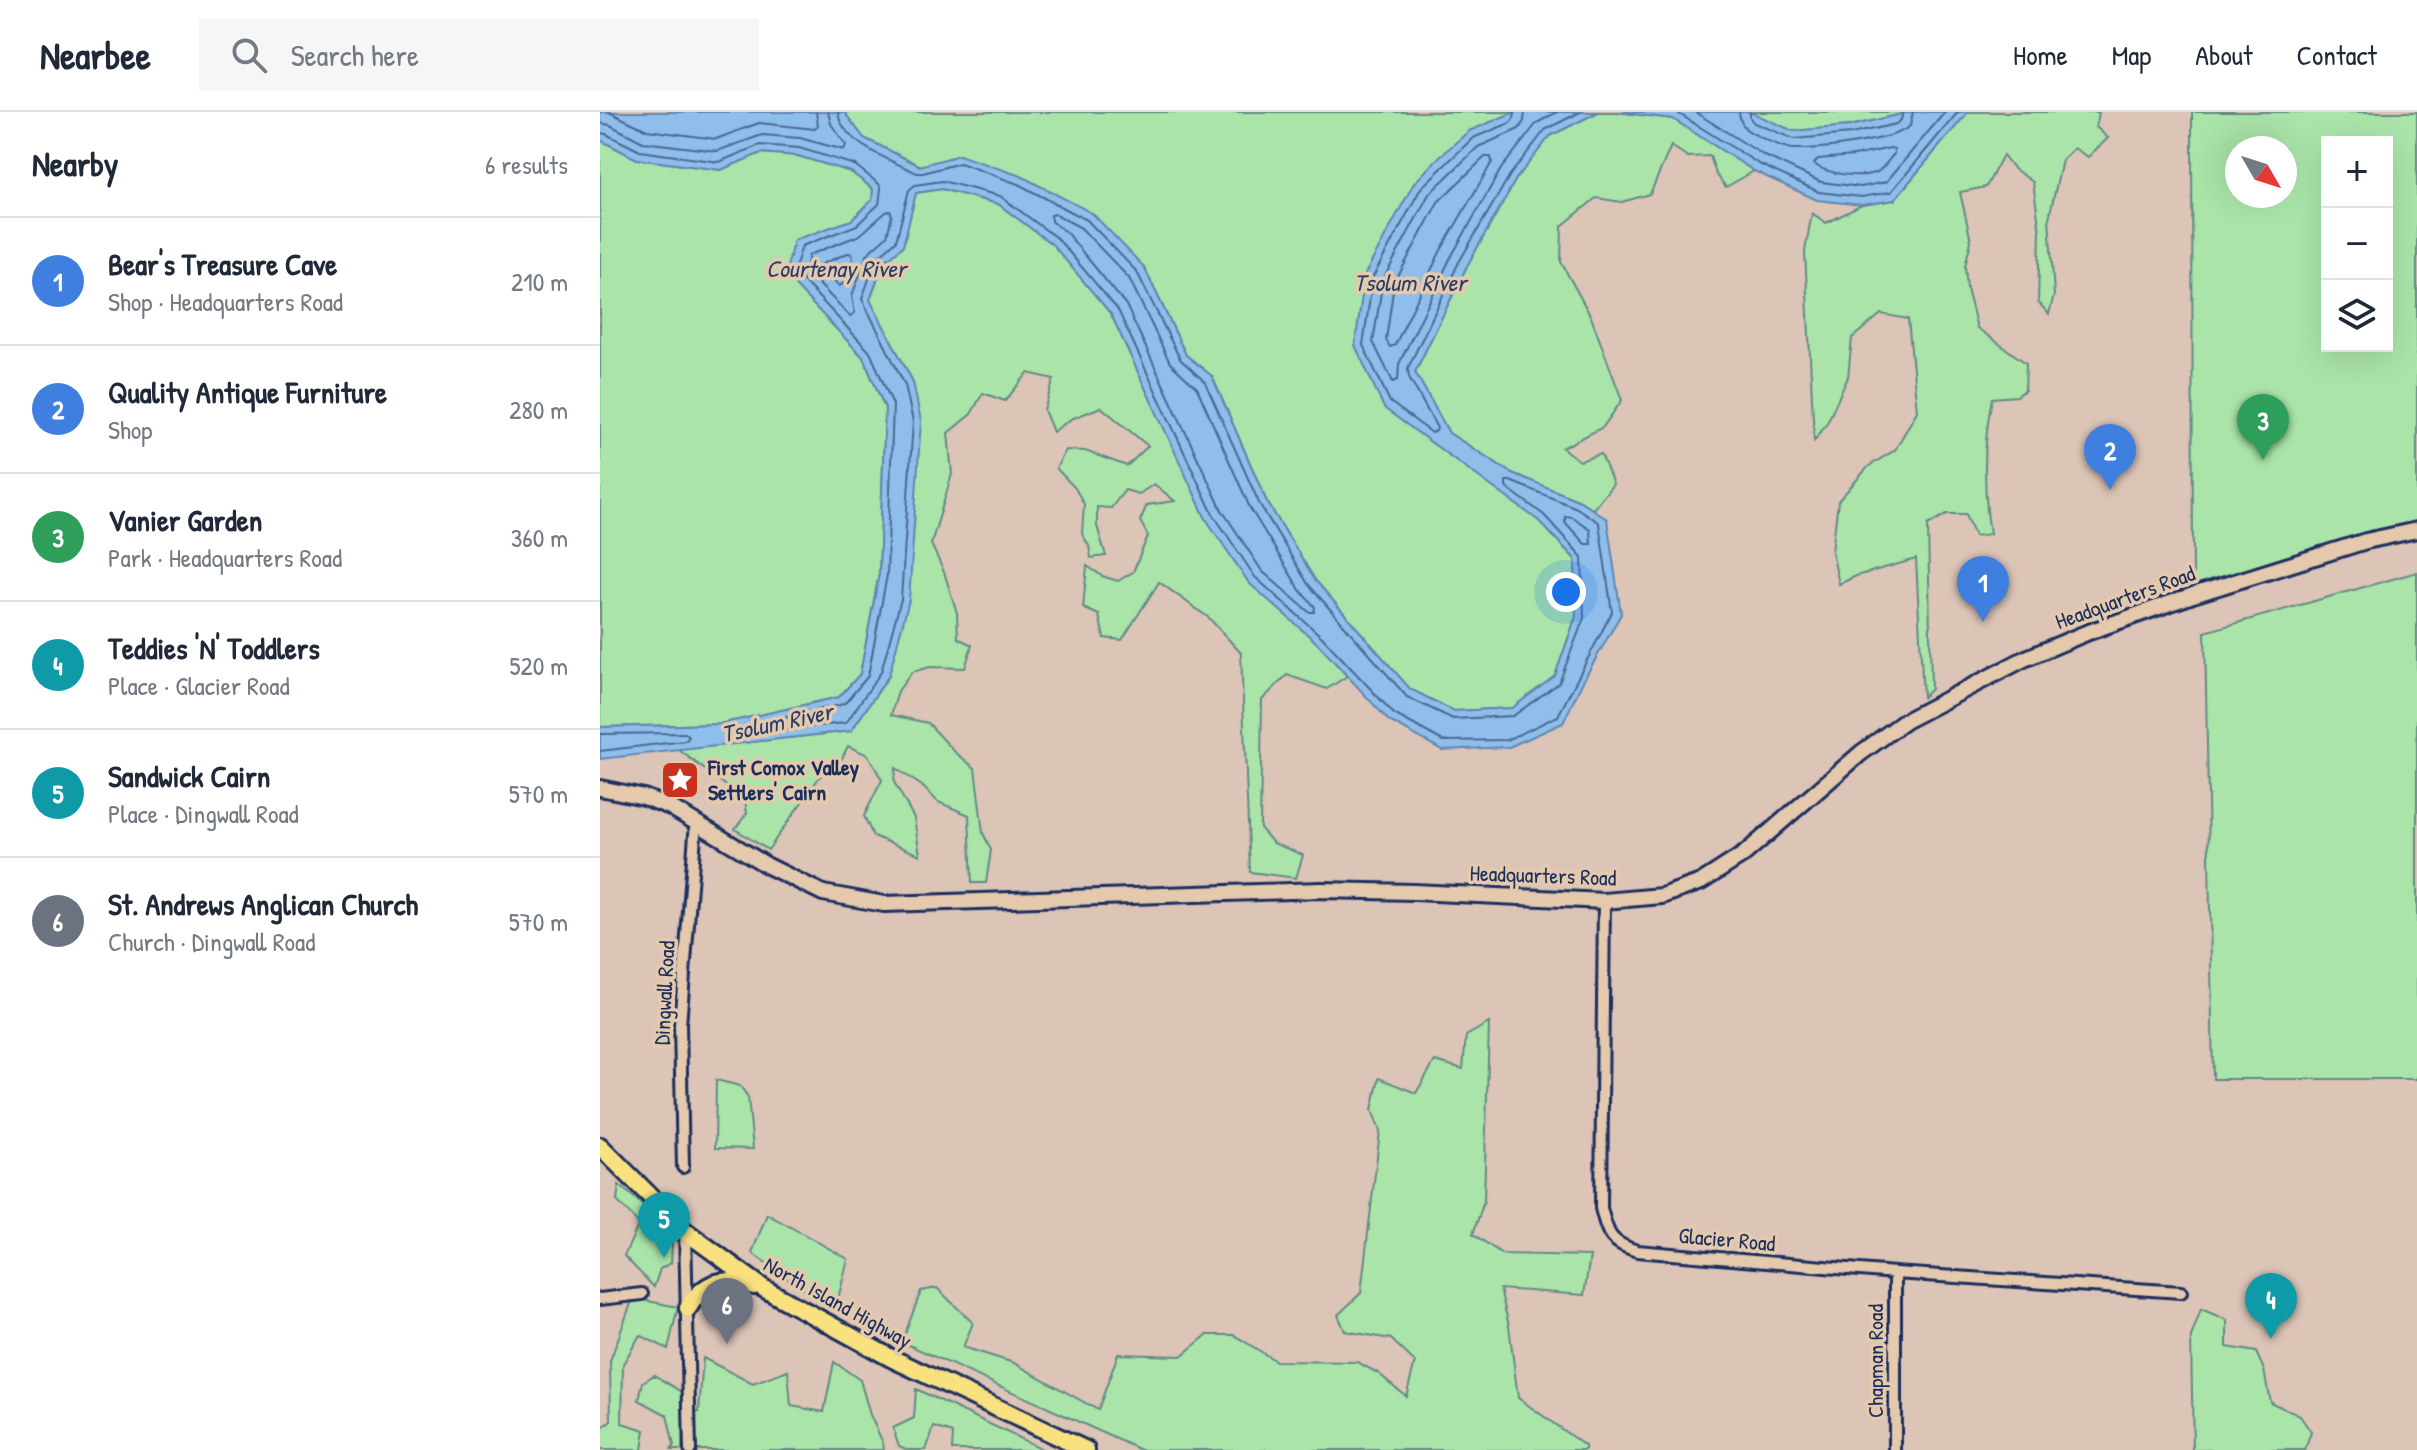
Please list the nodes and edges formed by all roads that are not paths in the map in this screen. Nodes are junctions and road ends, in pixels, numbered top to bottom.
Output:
1 (2417, 530) edge
2 (600, 788) edge
3 (696, 822) junction
4 (1604, 901) junction
5 (600, 1146) edge
6 (683, 1167) dead end
7 (685, 1231) junction
8 (1895, 1273) junction
9 (763, 1288) junction
10 (2181, 1292) dead end
11 (642, 1294) dead end
12 (600, 1299) edge
13 (688, 1308) junction
14 (690, 1450) edge
15 (1086, 1450) edge
16 (1895, 1450) edge

1 - 4 main road, Headquarters Road
2 - 3 main road, Headquarters Road
3 - 4 main road, Headquarters Road
3 - 6 street, Dingwall Road
4 - 8 street, Glacier Road
5 - 7 main road, North Island Highway
7 - 9 main road, North Island Highway
7 - 13 street
8 - 10 street, Glacier Road
8 - 16 street, Chapman Road
9 - 13 main road
9 - 15 main road, North Island Highway
11 - 12 street
13 - 14 street

